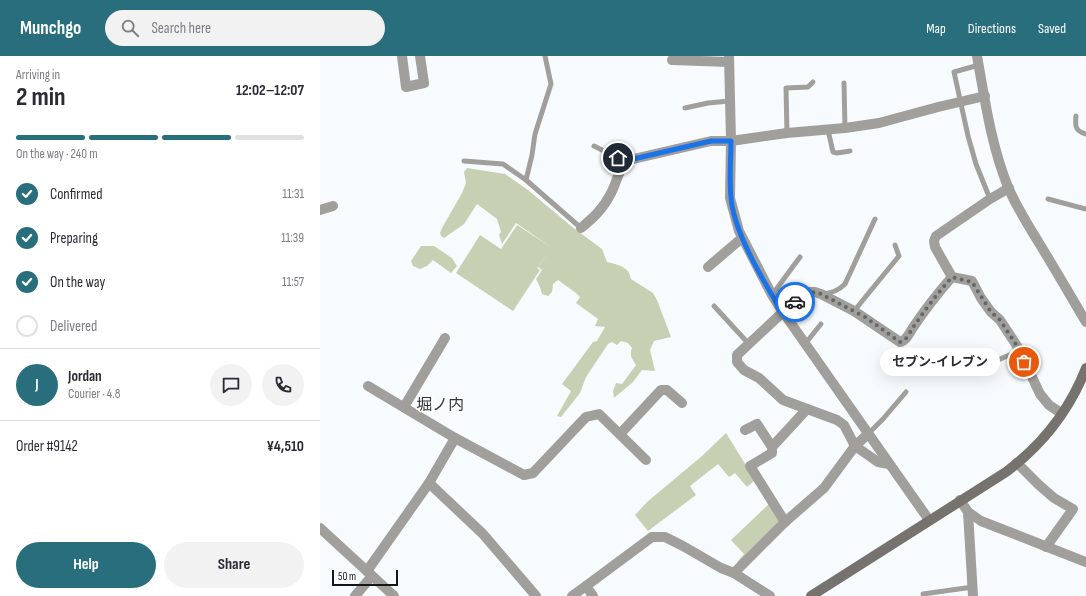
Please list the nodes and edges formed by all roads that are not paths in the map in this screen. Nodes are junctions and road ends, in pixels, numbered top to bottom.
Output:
1 (402, 56) edge
2 (420, 56) edge
3 (545, 56) edge
4 (729, 59) edge
5 (672, 60) dead end
6 (978, 60) edge
7 (813, 82) dead end
8 (844, 83) dead end
9 (985, 96) junction
10 (729, 101) junction
11 (961, 102) junction
12 (685, 108) dead end
13 (1076, 116) dead end
14 (845, 128) junction
15 (828, 130) junction
16 (787, 133) junction
17 (1086, 134) edge
18 (731, 141) junction
19 (594, 146) dead end
20 (850, 150) dead end
21 (464, 161) dead end
22 (625, 163) junction
23 (526, 180) junction
24 (1009, 188) junction
25 (990, 199) junction
26 (1048, 200) dead end
27 (333, 206) dead end
28 (1086, 209) edge
29 (320, 210) edge
30 (875, 220) dead end
31 (581, 228) joint
32 (742, 238) junction
33 (895, 244) dead end
34 (800, 257) dead end
35 (708, 267) dead end
36 (952, 277) junction
37 (821, 294) junction
38 (772, 295) junction
39 (714, 306) dead end
40 (854, 310) junction
41 (782, 312) junction
42 (1086, 322) edge
43 (821, 324) dead end
44 (445, 338) dead end
45 (748, 343) junction
46 (805, 344) junction
47 (1019, 350) junction
48 (993, 362) dead end
49 (1086, 368) edge
50 (368, 386) dead end
51 (906, 392) dead end
52 (682, 403) dead end
53 (404, 407) junction
54 (807, 409) junction
55 (1061, 413) junction
56 (745, 430) dead end
57 (620, 434) junction
58 (868, 434) junction
59 (455, 438) junction
60 (855, 446) junction
61 (772, 447) junction
62 (646, 460) dead end
63 (1017, 463) junction
64 (889, 464) junction
65 (429, 483) junction
66 (960, 500) junction
67 (968, 512) junction
68 (929, 520) junction
69 (785, 522) junction
70 (320, 528) edge
71 (1046, 547) junction
72 (1086, 562) edge
73 (370, 573) junction
74 (734, 573) junction
75 (586, 586) junction
76 (973, 592) edge
77 (923, 594) dead end
78 (355, 596) edge
79 (394, 596) edge
80 (536, 596) edge
81 (572, 596) edge
82 (593, 596) edge
83 (770, 596) edge
84 (811, 596) edge

1 - 2 street
3 - 23 lane
4 - 5 street
4 - 10 street
6 - 9 street
6 - 11 lane
7 - 16 lane
8 - 14 lane
9 - 11 street
9 - 24 street
10 - 12 lane
10 - 18 street
11 - 14 street
11 - 25 lane
13 - 17 lane
14 - 15 street
15 - 16 street
15 - 20 lane
16 - 18 street
18 - 22 street
18 - 32 street
19 - 22 lane
21 - 23 lane
22 - 31 street
23 - 31 lane
24 - 25 street
24 - 42 street
25 - 36 street
26 - 28 lane
27 - 29 street
30 - 37 lane
32 - 35 street
32 - 38 street
33 - 40 lane
34 - 38 lane
36 - 40 street
36 - 47 street
37 - 40 street
37 - 41 street
38 - 41 street
39 - 45 lane
41 - 45 street
41 - 46 street
43 - 46 lane
44 - 53 street
45 - 54 street
46 - 58 street
47 - 48 lane
47 - 55 street
49 - 55 street
50 - 53 street
51 - 58 lane
52 - 57 street
53 - 59 street
54 - 60 street
54 - 61 street
55 - 63 street
56 - 61 street
57 - 59 street
57 - 62 street
58 - 60 street
58 - 64 street
59 - 65 street
60 - 64 street
60 - 69 street
61 - 69 street
63 - 66 street
63 - 71 street
64 - 68 street
65 - 73 street
65 - 80 street
66 - 67 street
66 - 68 street
67 - 71 street
67 - 76 street
68 - 84 street
69 - 74 street
70 - 73 street
71 - 72 street
73 - 78 street
73 - 79 street
74 - 75 street
74 - 83 street
75 - 81 street
75 - 82 street
76 - 77 lane

